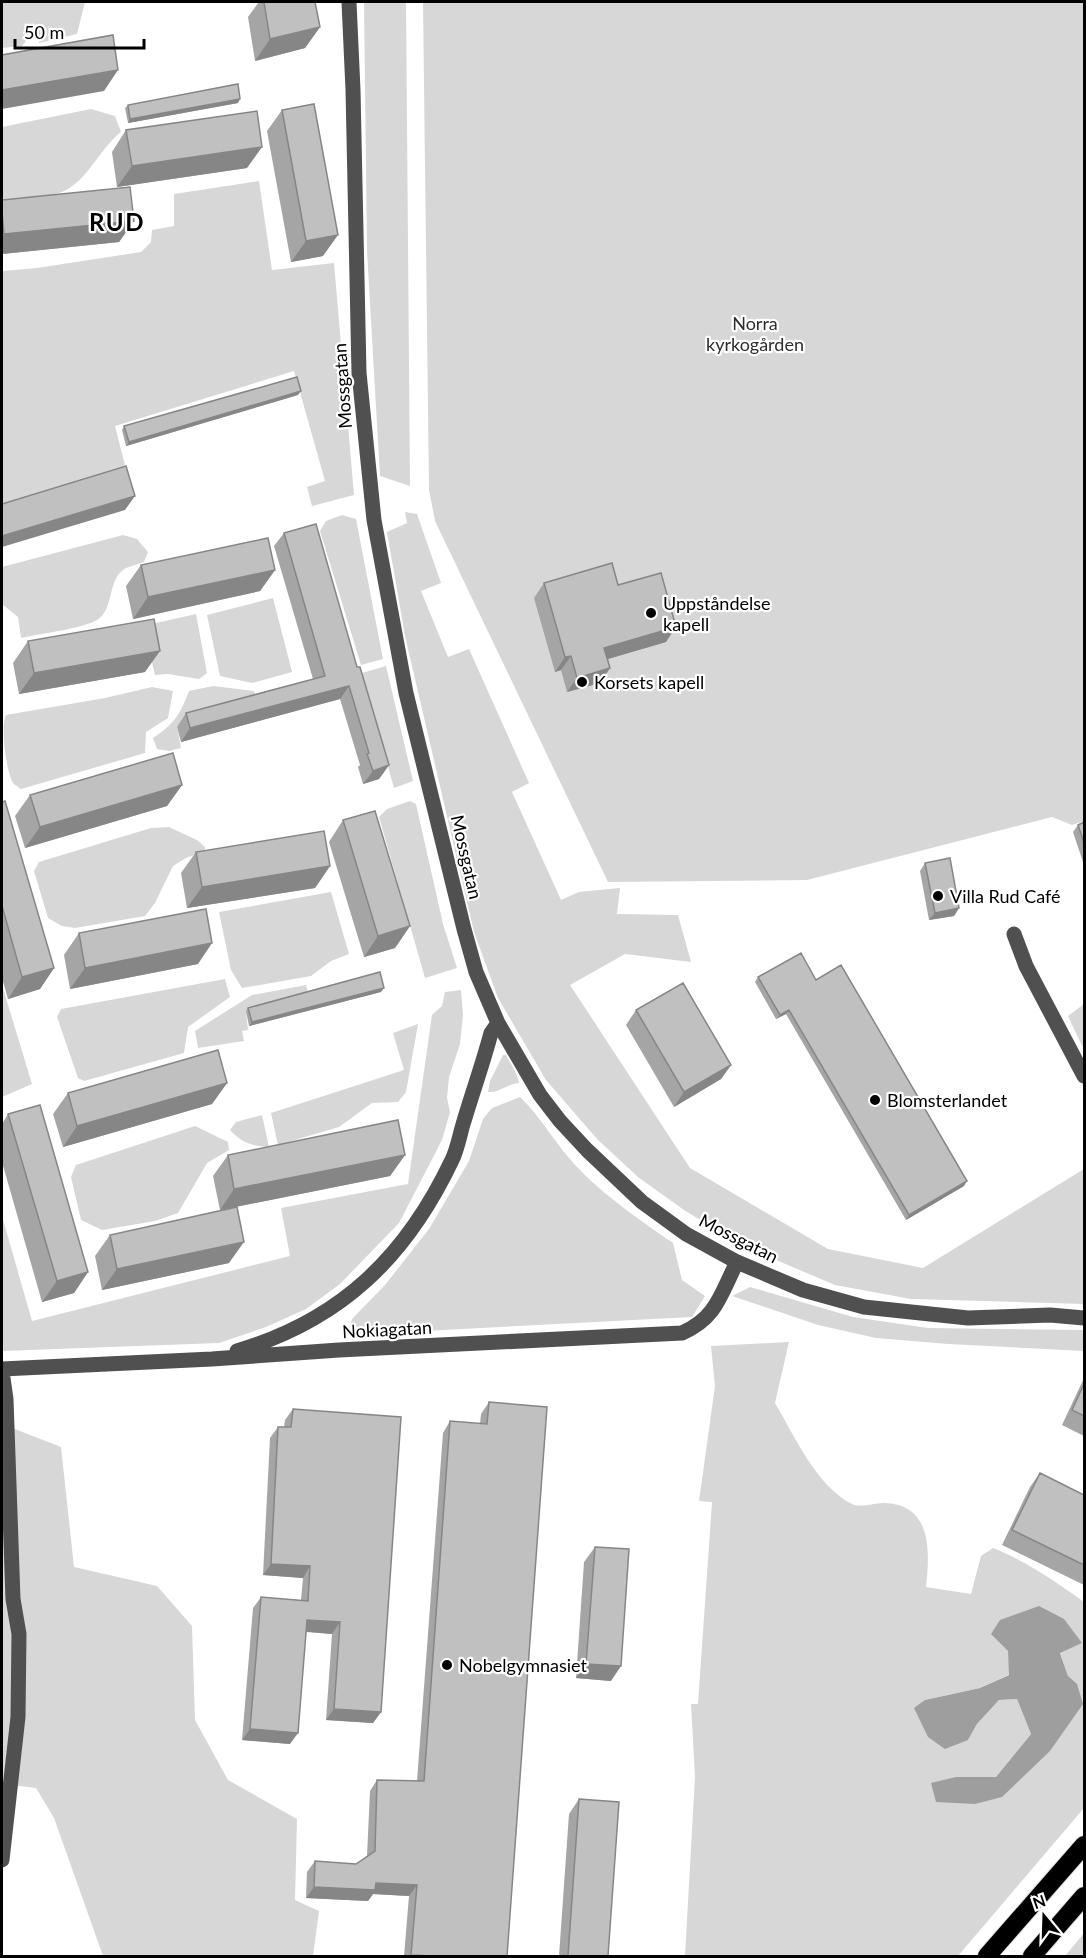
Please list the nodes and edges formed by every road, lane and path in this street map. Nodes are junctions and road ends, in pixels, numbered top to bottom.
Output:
1 (349, 2) edge
2 (1014, 934) dead end
3 (498, 1023) junction
4 (1084, 1076) edge
5 (737, 1262) junction
6 (1084, 1318) edge
7 (212, 1359) junction
8 (2, 1370) edge
9 (1084, 1845) edge
10 (2, 1860) edge
11 (1084, 1896) edge
12 (987, 1956) edge
13 (1032, 1956) edge

1 - 3 street, Mossgatan
2 - 4 street
3 - 5 street, Mossgatan
3 - 7 street
5 - 6 street, Mossgatan
5 - 7 street, Nokiagatan
7 - 8 street, Nokiagatan
8 - 10 street
9 - 12 highway
11 - 13 highway

